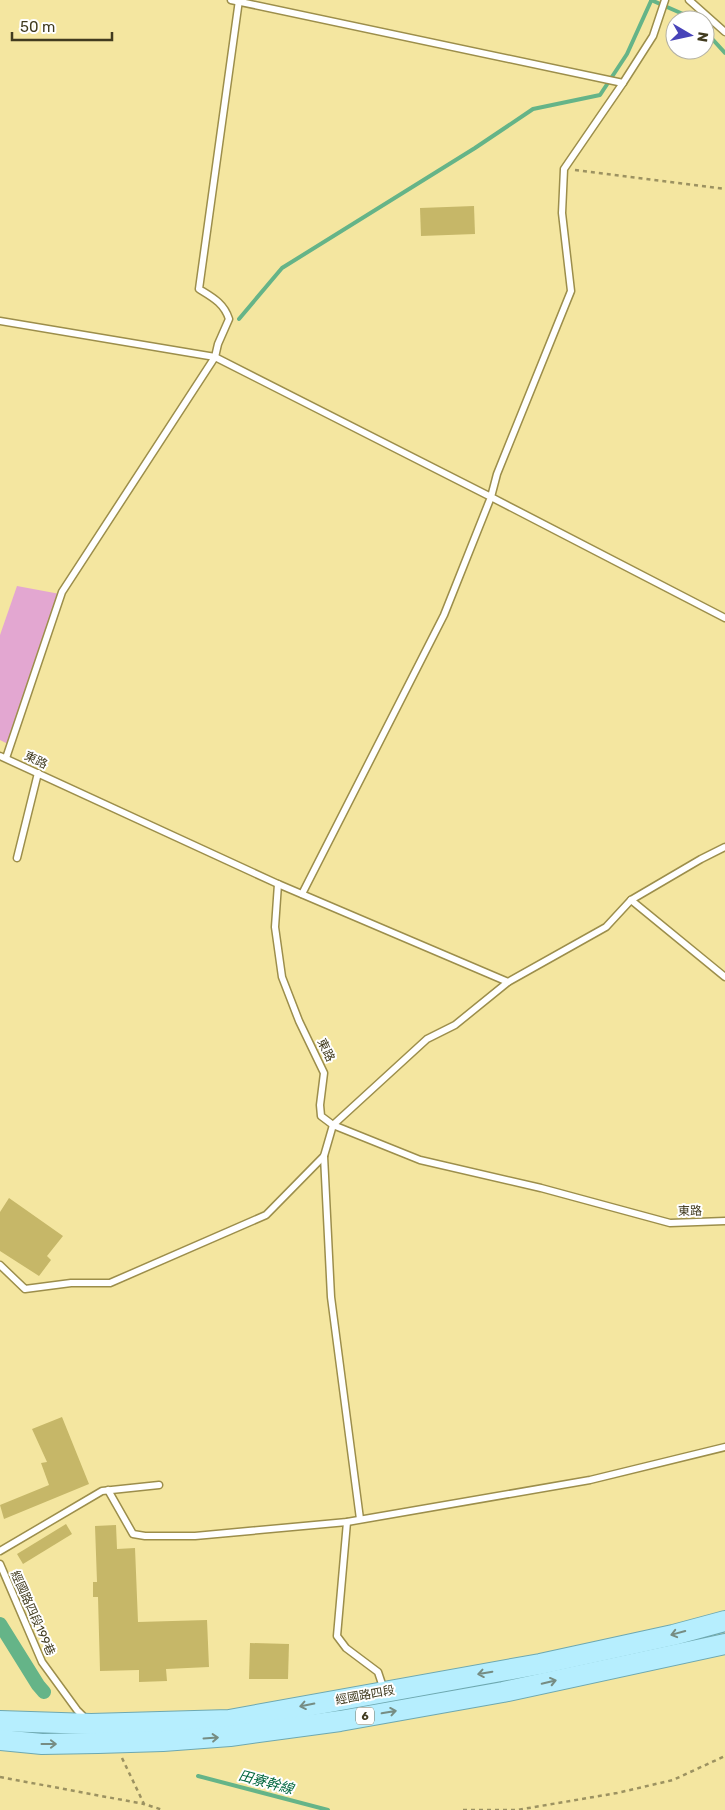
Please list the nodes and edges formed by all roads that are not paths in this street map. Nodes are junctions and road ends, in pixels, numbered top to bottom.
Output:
1 (230, 0) edge
2 (664, 0) edge
3 (689, 0) edge
4 (239, 1) edge
5 (725, 32) edge
6 (623, 83) junction
7 (0, 321) edge
8 (215, 357) junction
9 (491, 497) junction
10 (725, 618) edge
11 (3, 757) edge
12 (38, 773) junction
13 (725, 847) edge
14 (17, 858) dead end
15 (278, 884) junction
16 (302, 894) junction
17 (630, 900) junction
18 (725, 977) edge
19 (508, 982) junction
20 (333, 1125) junction
21 (324, 1156) junction
22 (725, 1221) edge
23 (0, 1265) edge
24 (725, 1447) edge
25 (159, 1484) dead end
26 (108, 1490) junction
27 (360, 1519) junction
28 (347, 1522) junction
29 (0, 1551) edge
30 (0, 1564) edge
31 (725, 1621) edge
32 (725, 1644) edge
33 (385, 1691) junction
34 (0, 1721) edge
35 (98, 1736) junction
36 (0, 1740) edge

1 - 4 lane
2 - 6 lane
3 - 5 lane
4 - 6 lane
4 - 8 lane
6 - 9 lane
7 - 8 lane
8 - 9 lane
8 - 11 lane
9 - 10 lane
9 - 16 lane
11 - 12 lane, 東路
12 - 14 lane
12 - 15 lane, 東路
13 - 17 lane
15 - 16 lane
15 - 20 lane, 東路
16 - 19 lane
17 - 18 lane
17 - 19 lane
19 - 20 lane
20 - 21 lane
20 - 22 lane, 東路
21 - 23 lane
21 - 27 lane
24 - 27 lane
25 - 26 lane
26 - 28 lane
26 - 29 lane
27 - 28 lane
28 - 33 lane
30 - 35 lane, 經國路四段199巷
31 -> 33 main road, 經國路四段 / 6
35 -> 32 main road, 經國路四段 / 6
33 -> 35 main road, 經國路四段 / 6
34 - 35 main road, 經國路四段 / 6
36 -> 35 main road, 經國路四段 / 6

